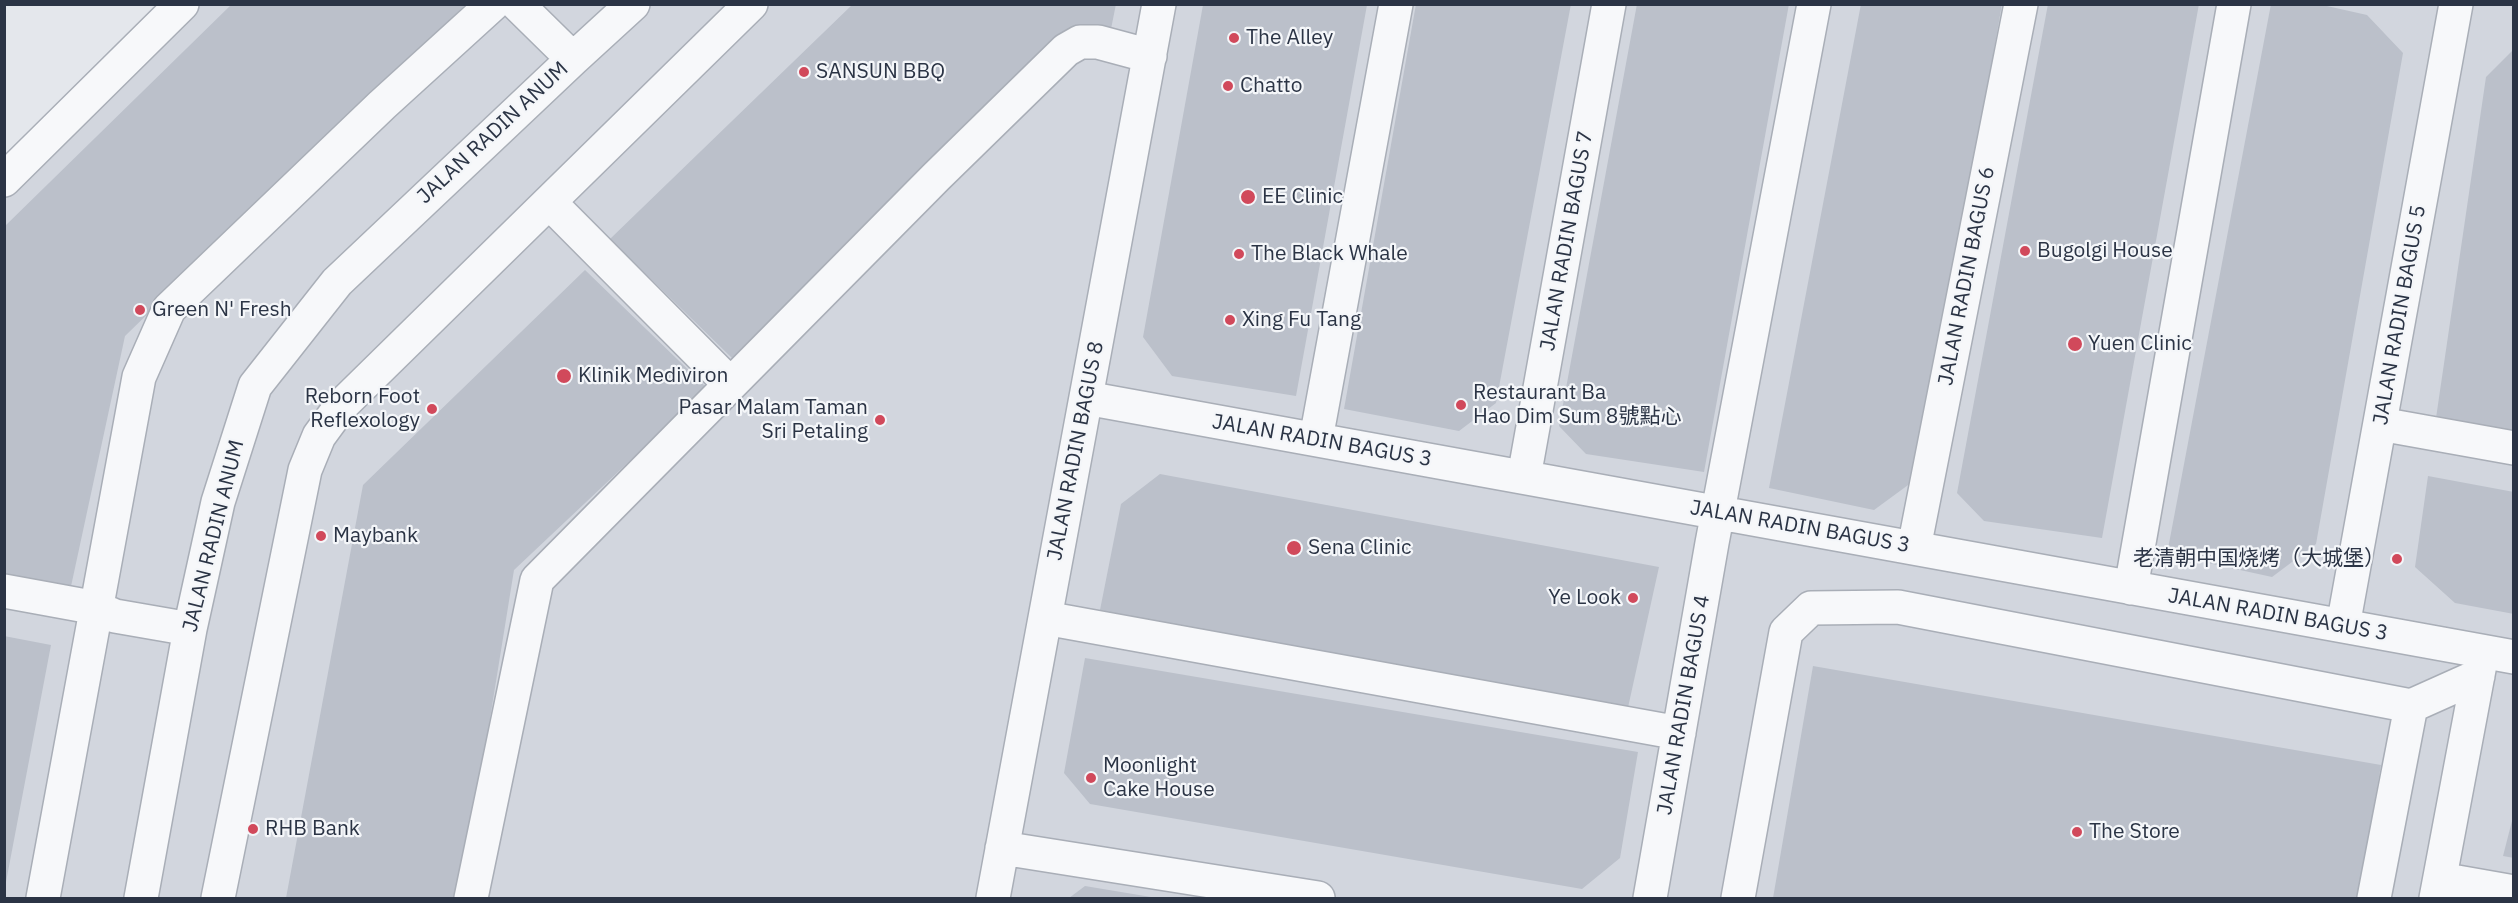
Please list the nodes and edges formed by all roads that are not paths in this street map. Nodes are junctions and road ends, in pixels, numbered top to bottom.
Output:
1 (182, 4) edge
2 (517, 4) edge
3 (633, 4) edge
4 (751, 4) edge
5 (1159, 4) edge
6 (1396, 4) edge
7 (1610, 4) edge
8 (1814, 4) edge
9 (2021, 4) edge
10 (2234, 4) edge
11 (2456, 4) edge
12 (484, 7) edge
13 (1150, 56) junction
14 (573, 59) junction
15 (4, 180) edge
16 (550, 203) junction
17 (730, 384) junction
18 (1086, 398) junction
19 (2380, 424) junction
20 (1316, 439) junction
21 (2514, 448) edge
22 (1524, 477) junction
23 (1719, 512) junction
24 (1914, 548) junction
25 (2131, 588) junction
26 (4, 591) edge
27 (4, 605) edge
28 (102, 615) junction
29 (1045, 618) junction
30 (2343, 626) junction
31 (190, 630) junction
32 (2514, 657) edge
33 (2480, 664) junction
34 (2411, 706) junction
35 (1679, 733) junction
36 (1002, 848) junction
37 (2438, 889) edge
38 (2514, 892) edge
39 (43, 898) edge
40 (141, 898) edge
41 (218, 898) edge
42 (471, 898) edge
43 (993, 898) edge
44 (1318, 898) edge
45 (1650, 898) edge
46 (1738, 898) edge
47 (2374, 898) edge

1 - 15 street
2 - 14 street
3 - 14 street, JALAN RADIN ANUM
4 - 16 street
5 - 13 street, JALAN RADIN BAGUS 8
6 - 20 street
7 - 22 street, JALAN RADIN BAGUS 7
8 - 23 street, JALAN RADIN BAGUS 4
9 - 24 street, JALAN RADIN BAGUS 6
10 - 25 street
11 - 19 street, JALAN RADIN BAGUS 5
12 - 28 street
13 - 17 street
13 - 18 street, JALAN RADIN BAGUS 8
14 - 31 street, JALAN RADIN ANUM
16 - 17 street
16 - 41 street
17 - 42 street
18 - 20 street, JALAN RADIN BAGUS 3
18 - 29 street, JALAN RADIN BAGUS 8
19 - 21 street
19 - 30 street, JALAN RADIN BAGUS 5
20 - 22 street, JALAN RADIN BAGUS 3
22 - 23 street, JALAN RADIN BAGUS 3
23 - 24 street, JALAN RADIN BAGUS 3
23 - 35 street, JALAN RADIN BAGUS 4
24 - 25 street, JALAN RADIN BAGUS 3
25 - 30 street, JALAN RADIN BAGUS 3
26 - 28 street
27 - 28 street
28 - 31 street
28 - 39 street
29 - 35 street
29 - 36 street, JALAN RADIN BAGUS 8
30 - 33 street, JALAN RADIN BAGUS 3
31 - 40 street, JALAN RADIN ANUM
32 - 33 street, JALAN RADIN BAGUS 3
33 - 34 street
33 - 37 street
34 - 46 street
34 - 47 street
35 - 45 street, JALAN RADIN BAGUS 4
36 - 43 street, JALAN RADIN BAGUS 8
36 - 44 street
37 - 38 street

